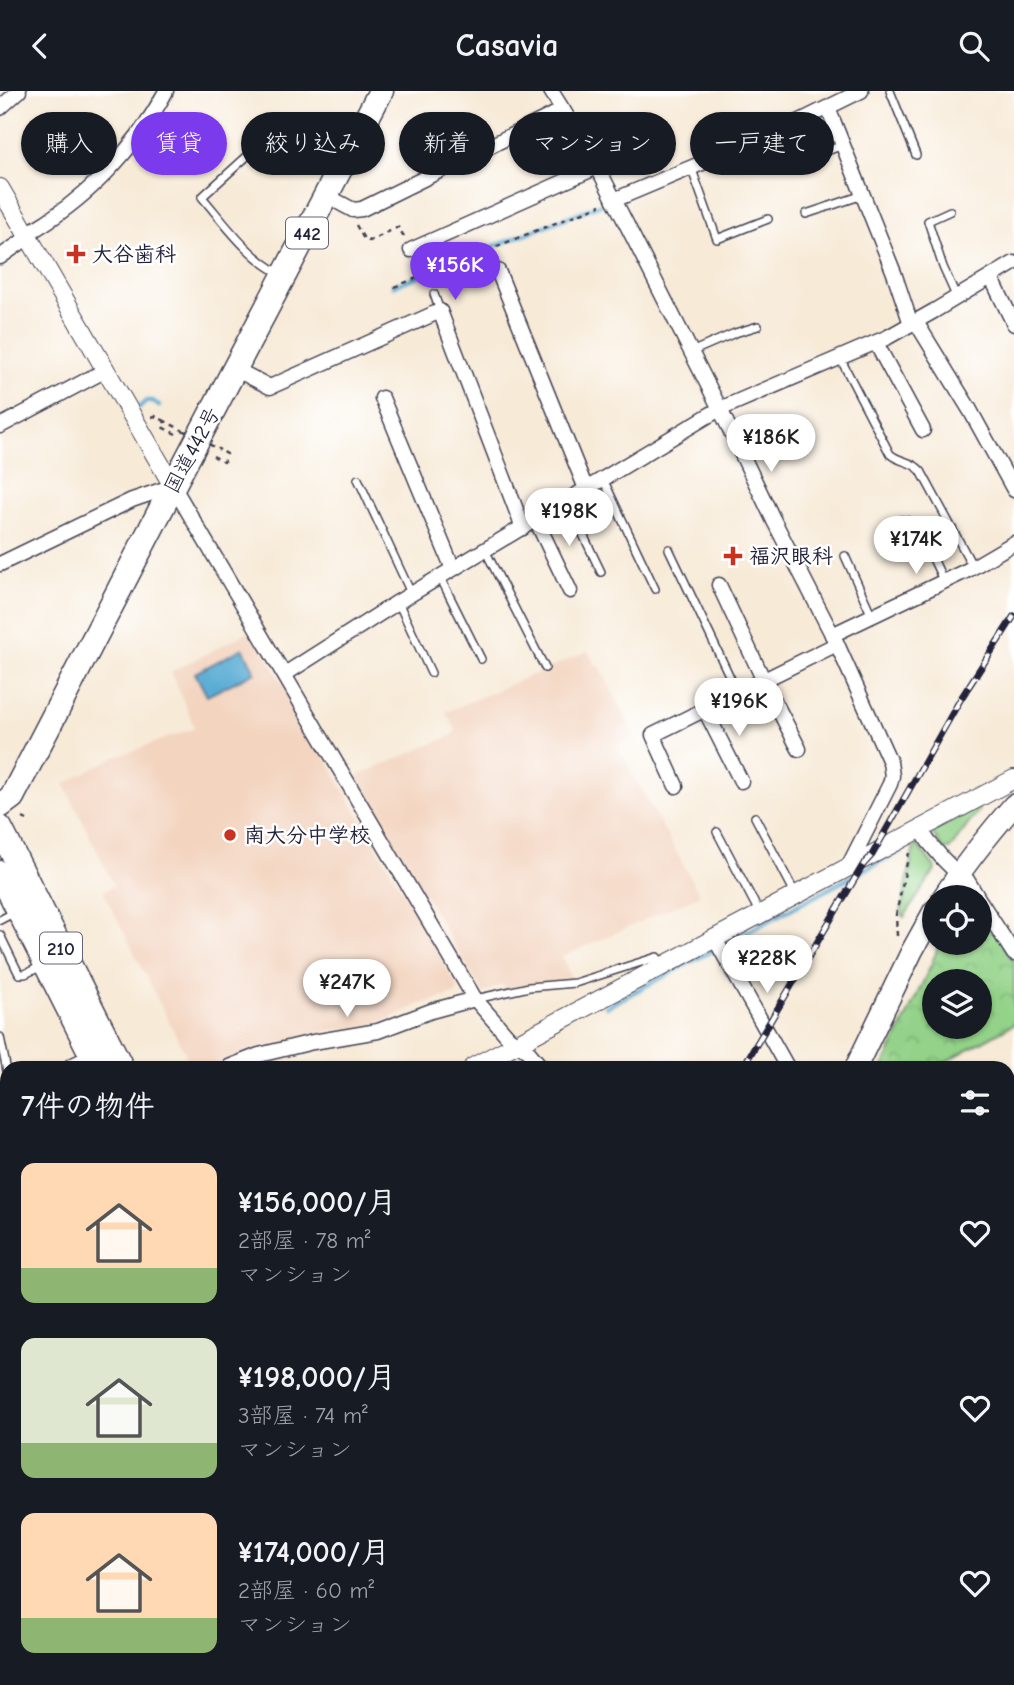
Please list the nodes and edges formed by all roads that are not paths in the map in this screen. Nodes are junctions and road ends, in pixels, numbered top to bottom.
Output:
1 (19, 91) edge
2 (166, 91) edge
3 (381, 91) edge
4 (551, 91) edge
5 (861, 91) edge
6 (890, 91) edge
7 (0, 108) edge
8 (828, 108) junction
9 (563, 110) joint
10 (820, 112) edge
11 (843, 145) junction
12 (834, 148) edge
13 (916, 155) dead end
14 (690, 167) edge
15 (579, 175) edge
16 (601, 175) edge
17 (694, 175) edge
18 (0, 188) edge
19 (337, 192) junction
20 (863, 195) junction
21 (614, 200) junction
22 (950, 211) dead end
23 (806, 214) dead end
24 (768, 219) dead end
25 (26, 236) junction
26 (411, 250) road end
27 (0, 257) edge
28 (1014, 263) edge
29 (498, 271) dead end
30 (284, 275) junction
31 (991, 277) junction
32 (434, 294) dead end
33 (957, 298) junction
34 (440, 311) junction
35 (914, 323) junction
36 (1014, 324) edge
37 (758, 326) dead end
38 (876, 343) junction
39 (691, 352) junction
40 (841, 358) junction
41 (234, 369) junction
42 (106, 370) junction
43 (382, 398) dead end
44 (720, 409) junction
45 (0, 426) edge
46 (923, 430) dead end
47 (358, 479) dead end
48 (603, 479) junction
49 (173, 486) junction
50 (586, 489) junction
51 (1014, 490) edge
52 (567, 501) junction
53 (536, 520) junction
54 (901, 520) dead end
55 (523, 528) junction
56 (1014, 543) edge
57 (669, 549) dead end
58 (485, 550) junction
59 (845, 556) dead end
60 (0, 564) edge
61 (973, 567) junction
62 (601, 572) dead end
63 (446, 573) junction
64 (944, 582) junction
65 (719, 585) dead end
66 (655, 589) dead end
67 (569, 591) dead end
68 (412, 594) junction
69 (398, 602) junction
70 (872, 617) junction
71 (834, 640) junction
72 (481, 659) dead end
73 (545, 668) dead end
74 (431, 673) dead end
75 (285, 674) junction
76 (764, 681) junction
77 (738, 694) junction
78 (705, 710) junction
79 (799, 749) dead end
80 (1014, 779) edge
81 (741, 781) dead end
82 (676, 786) dead end
83 (1014, 805) edge
84 (0, 806) edge
85 (755, 817) dead end
86 (0, 828) edge
87 (921, 829) junction
88 (717, 832) dead end
89 (847, 869) junction
90 (0, 873) edge
91 (958, 874) junction
92 (951, 885) edge
93 (970, 885) edge
94 (796, 896) junction
95 (9, 915) edge
96 (760, 915) junction
97 (992, 919) edge
98 (922, 933) edge
99 (0, 935) edge
100 (715, 939) junction
101 (1014, 954) edge
102 (46, 964) junction
103 (663, 967) junction
104 (475, 999) junction
105 (0, 1037) edge
106 (517, 1043) junction
107 (94, 1060) edge
108 (5, 1061) edge
109 (118, 1061) edge
110 (244, 1061) edge
111 (484, 1061) edge
112 (536, 1061) edge
113 (784, 1061) edge
114 (859, 1061) edge

1 - 7 street
2 - 25 street
3 - 19 highway, 国道442号 / 442
4 - 9 street
5 - 8 street
6 - 13 lane
8 - 10 street
8 - 11 street
9 - 19 street
11 - 12 lane
11 - 20 street
14 - 21 street
15 - 26 street
16 - 21 street
17 - 24 lane
18 - 25 street
19 - 30 highway, 国道442号 / 442
19 - 30 lane
20 - 23 lane
20 - 35 street
21 - 39 street
22 - 33 lane
25 - 27 street
25 - 42 street
28 - 31 street
29 - 50 street
30 - 41 highway, 国道442号 / 442
31 - 33 street
31 - 36 street
32 - 34 lane
33 - 35 street
34 - 41 street
34 - 55 street
35 - 38 street
35 - 51 street
37 - 39 lane
38 - 40 street
38 - 46 street
39 - 44 street
40 - 44 street
40 - 61 lane
41 - 49 highway, 国道442号 / 442
42 - 45 street
42 - 49 street
43 - 63 street
44 - 48 street
44 - 71 street
47 - 68 lane
48 - 50 street
48 - 66 lane
49 - 60 street
49 - 75 street
49 - 84 highway, 国道442号 / 442
50 - 52 street
52 - 53 street
52 - 62 lane
53 - 55 street
53 - 67 street
54 - 64 lane
55 - 58 street
56 - 61 street
57 - 77 lane
58 - 63 street
58 - 73 lane
59 - 70 lane
61 - 64 street
63 - 68 street
63 - 72 lane
64 - 70 street
65 - 76 street
68 - 69 street
69 - 74 lane
69 - 75 street
70 - 71 street
71 - 76 street
71 - 89 street
75 - 104 street
76 - 77 street
76 - 79 street
77 - 78 street
78 - 81 street
78 - 82 street
80 - 87 street
83 - 91 main road
85 - 94 lane
86 - 109 highway, 210
87 - 89 street
87 - 91 street
88 - 96 lane
89 - 94 street
90 - 95 highway, 210
91 - 92 main road
91 - 93 street
94 - 96 street
95 - 102 highway, 210
96 - 100 street
97 - 101 street
98 - 114 main road
99 - 102 lane
100 - 103 street
100 - 113 street
102 - 107 highway, 210
103 - 104 lane
103 - 106 street
104 - 106 street
104 - 110 street
105 - 108 lane
106 - 111 street
106 - 112 street

